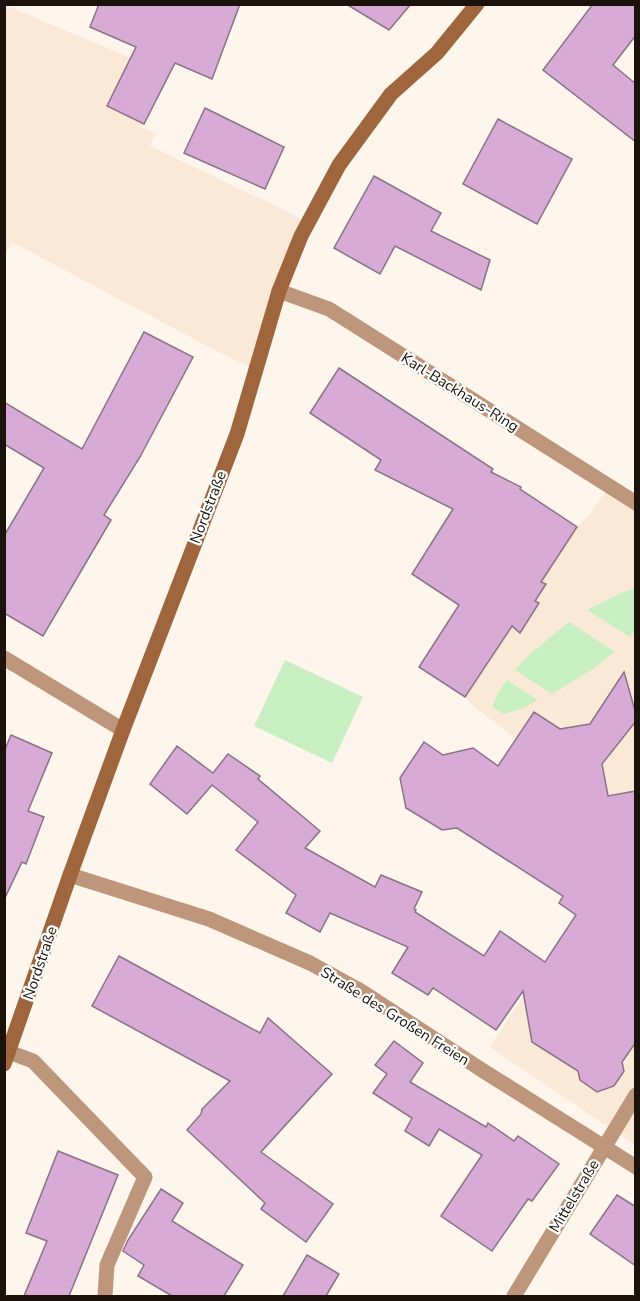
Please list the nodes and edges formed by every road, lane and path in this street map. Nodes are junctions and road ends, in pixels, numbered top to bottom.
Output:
1 (477, 4) edge
2 (279, 291) junction
3 (636, 503) edge
4 (4, 658) edge
5 (123, 730) junction
6 (70, 875) junction
7 (7, 1058) edge
8 (636, 1095) edge
9 (604, 1147) junction
10 (636, 1167) edge
11 (105, 1296) edge
12 (514, 1296) edge

1 - 2 main road, Nordstraße
2 - 3 street, Karl-Backhaus-Ring
2 - 5 main road, Nordstraße
4 - 5 street
5 - 6 main road, Nordstraße
6 - 7 main road, Nordstraße
6 - 9 street, Straße des Großen Freien
7 - 11 street, Nordstraße
8 - 9 street, Mittelstraße
9 - 10 street, Straße des Großen Freien
9 - 12 street, Mittelstraße

